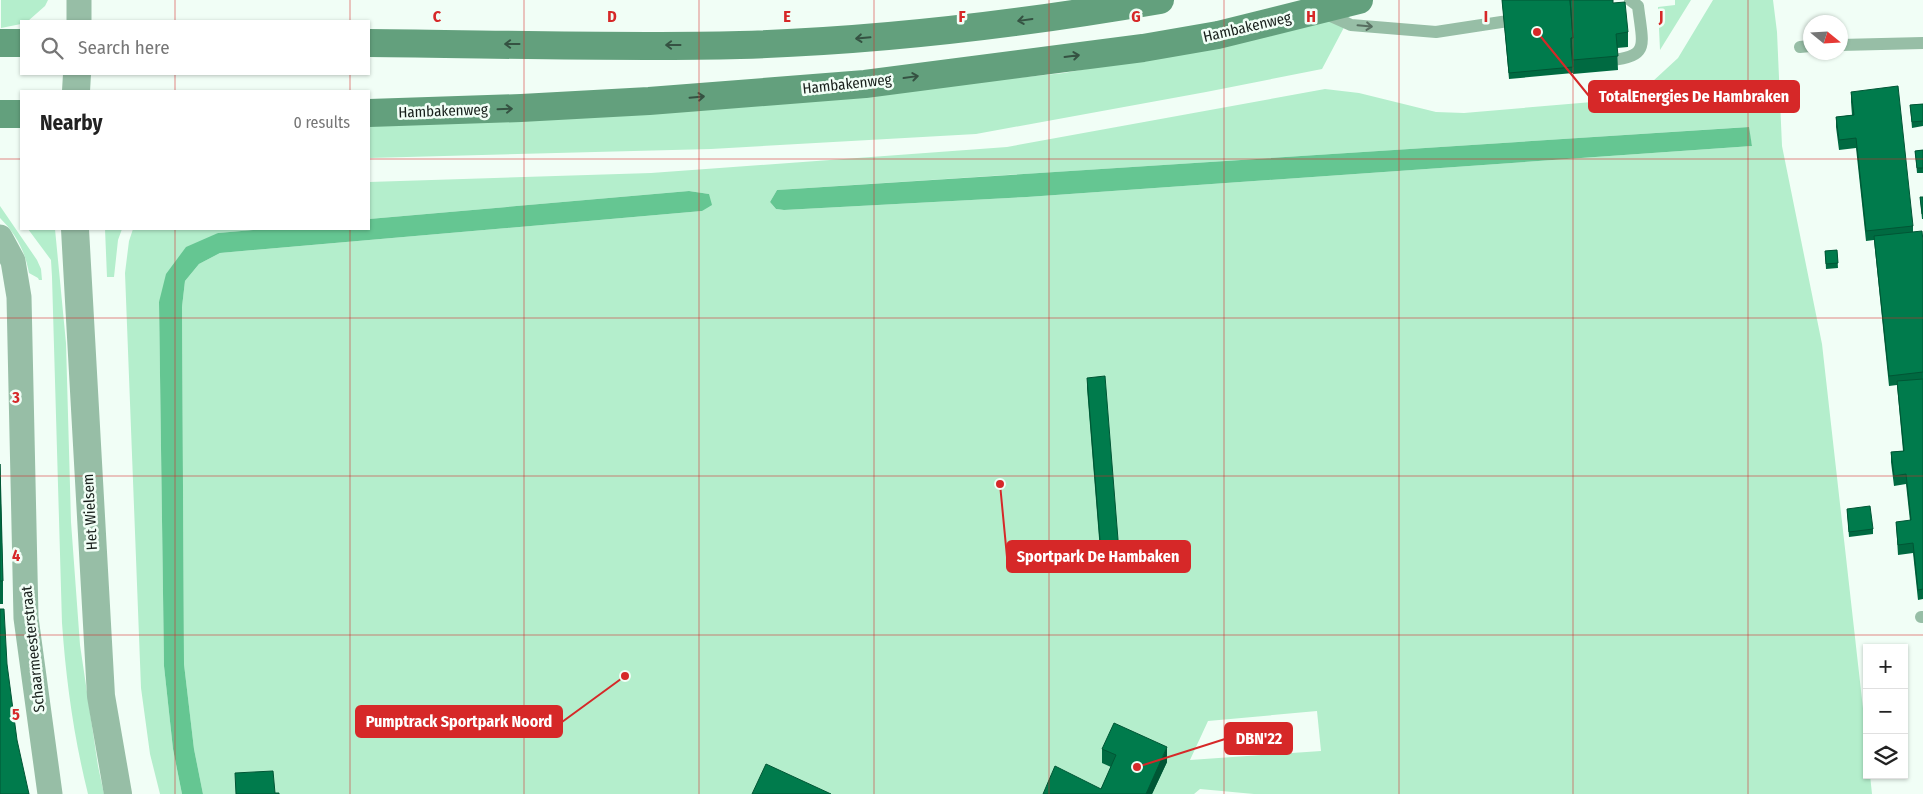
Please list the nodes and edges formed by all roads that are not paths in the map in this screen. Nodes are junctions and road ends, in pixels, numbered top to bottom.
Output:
1 (80, 0) edge
2 (1160, 0) edge
3 (1359, 0) edge
4 (1630, 0) edge
5 (1320, 11) junction
6 (1531, 18) edge
7 (79, 20) edge
8 (0, 43) edge
9 (20, 43) edge
10 (370, 43) edge
11 (1923, 43) edge
12 (1848, 45) edge
13 (1590, 62) edge
14 (77, 75) edge
15 (76, 90) edge
16 (0, 114) edge
17 (20, 114) edge
18 (370, 114) edge
19 (75, 230) edge
20 (0, 237) edge
21 (50, 794) edge
22 (118, 794) edge

1 - 7 street
2 -> 10 main road
3 - 5 main road, Hambakenweg
4 - 13 lane
5 -> 6 lane
18 -> 5 main road, Hambakenweg
8 - 9 main road
11 - 12 lane
14 - 15 street
16 - 17 main road
19 - 22 street, Het Wielsem
20 - 21 street, Schaarmeesterstraat

